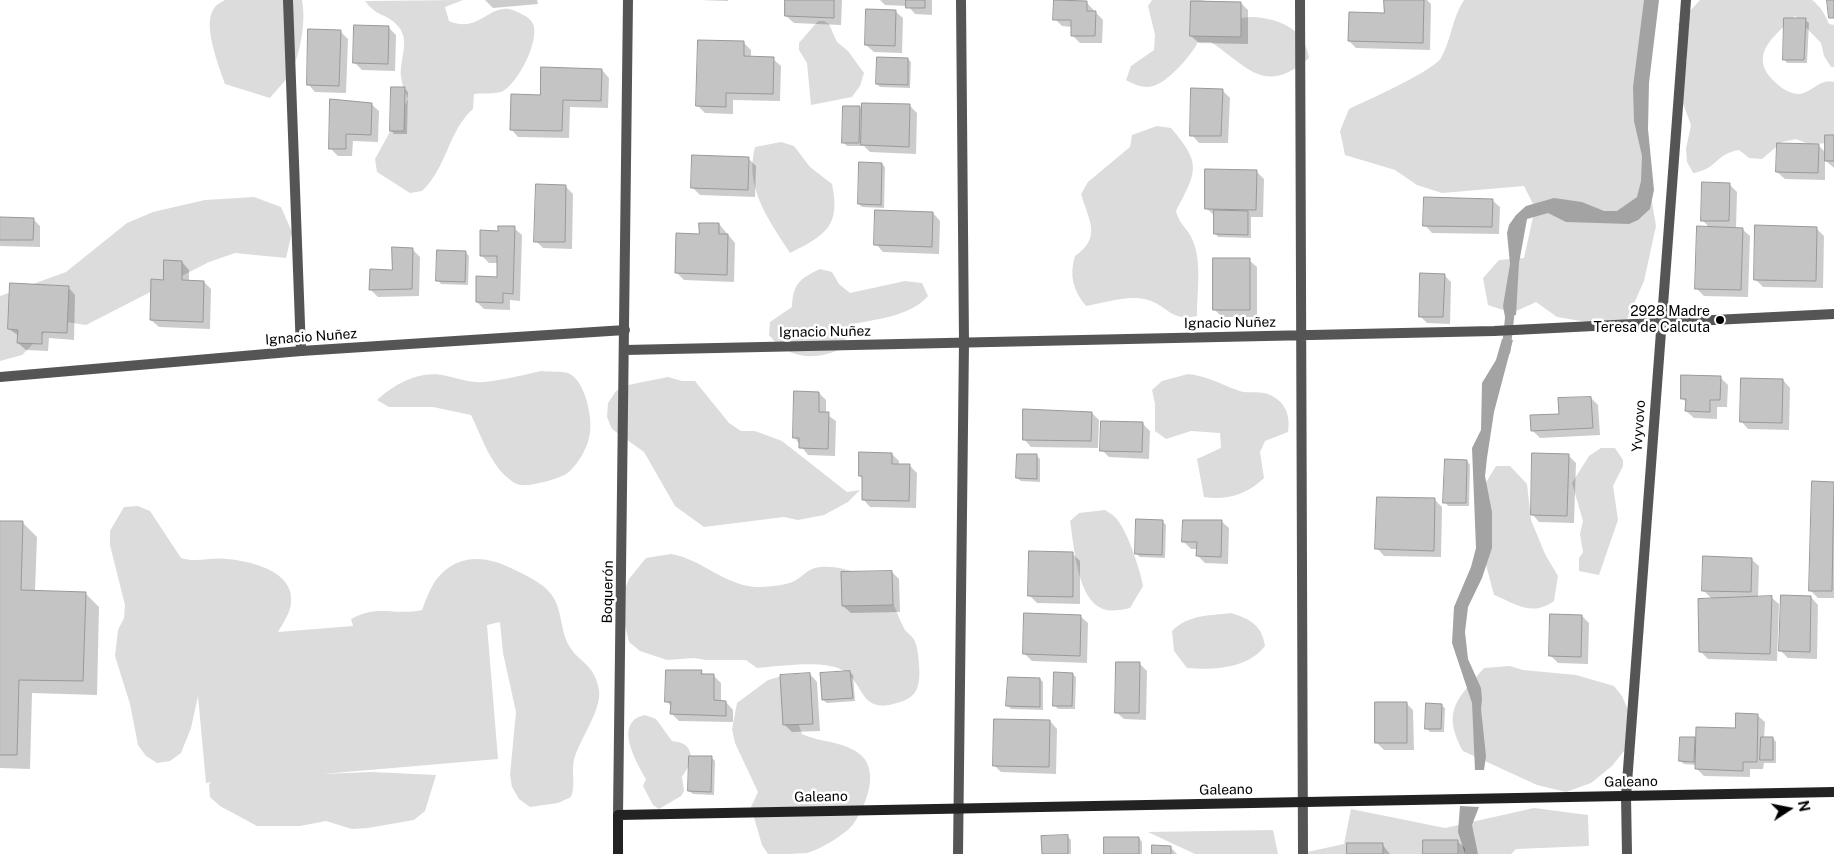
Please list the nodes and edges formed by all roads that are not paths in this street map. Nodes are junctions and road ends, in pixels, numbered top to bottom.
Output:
1 (288, 0) edge
2 (628, 0) edge
3 (962, 0) edge
4 (1300, 0) edge
5 (1686, 0) edge
6 (1834, 314) edge
7 (1660, 322) junction
8 (625, 330) junction
9 (1300, 335) junction
10 (964, 342) junction
11 (626, 350) junction
12 (301, 351) junction
13 (0, 377) edge
14 (1834, 792) edge
15 (1626, 796) junction
16 (1303, 802) junction
17 (958, 808) junction
18 (618, 815) junction
19 (618, 854) edge
20 (958, 854) edge
21 (1303, 854) edge
22 (1627, 854) edge

1 - 12 street
2 - 8 street, Boquerón
3 - 10 street
4 - 9 street
5 - 7 street, Yvyvovo
6 - 7 street, Ignacio Nuñez
7 - 9 street, Ignacio Nuñez
7 - 15 street, Yvyvovo
8 - 11 street, Boquerón
8 - 12 street, Ignacio Nuñez
9 - 10 street, Ignacio Nuñez
9 - 16 street
10 - 11 street, Ignacio Nuñez
10 - 17 street
11 - 18 street, Boquerón
12 - 13 street, Ignacio Nuñez
14 - 15 street, Galeano
15 - 16 street, Galeano
15 - 22 street, Yvyvovo
16 - 17 street, Galeano
16 - 21 street
17 - 18 street, Galeano
17 - 20 street
18 - 19 street, Boquerón

